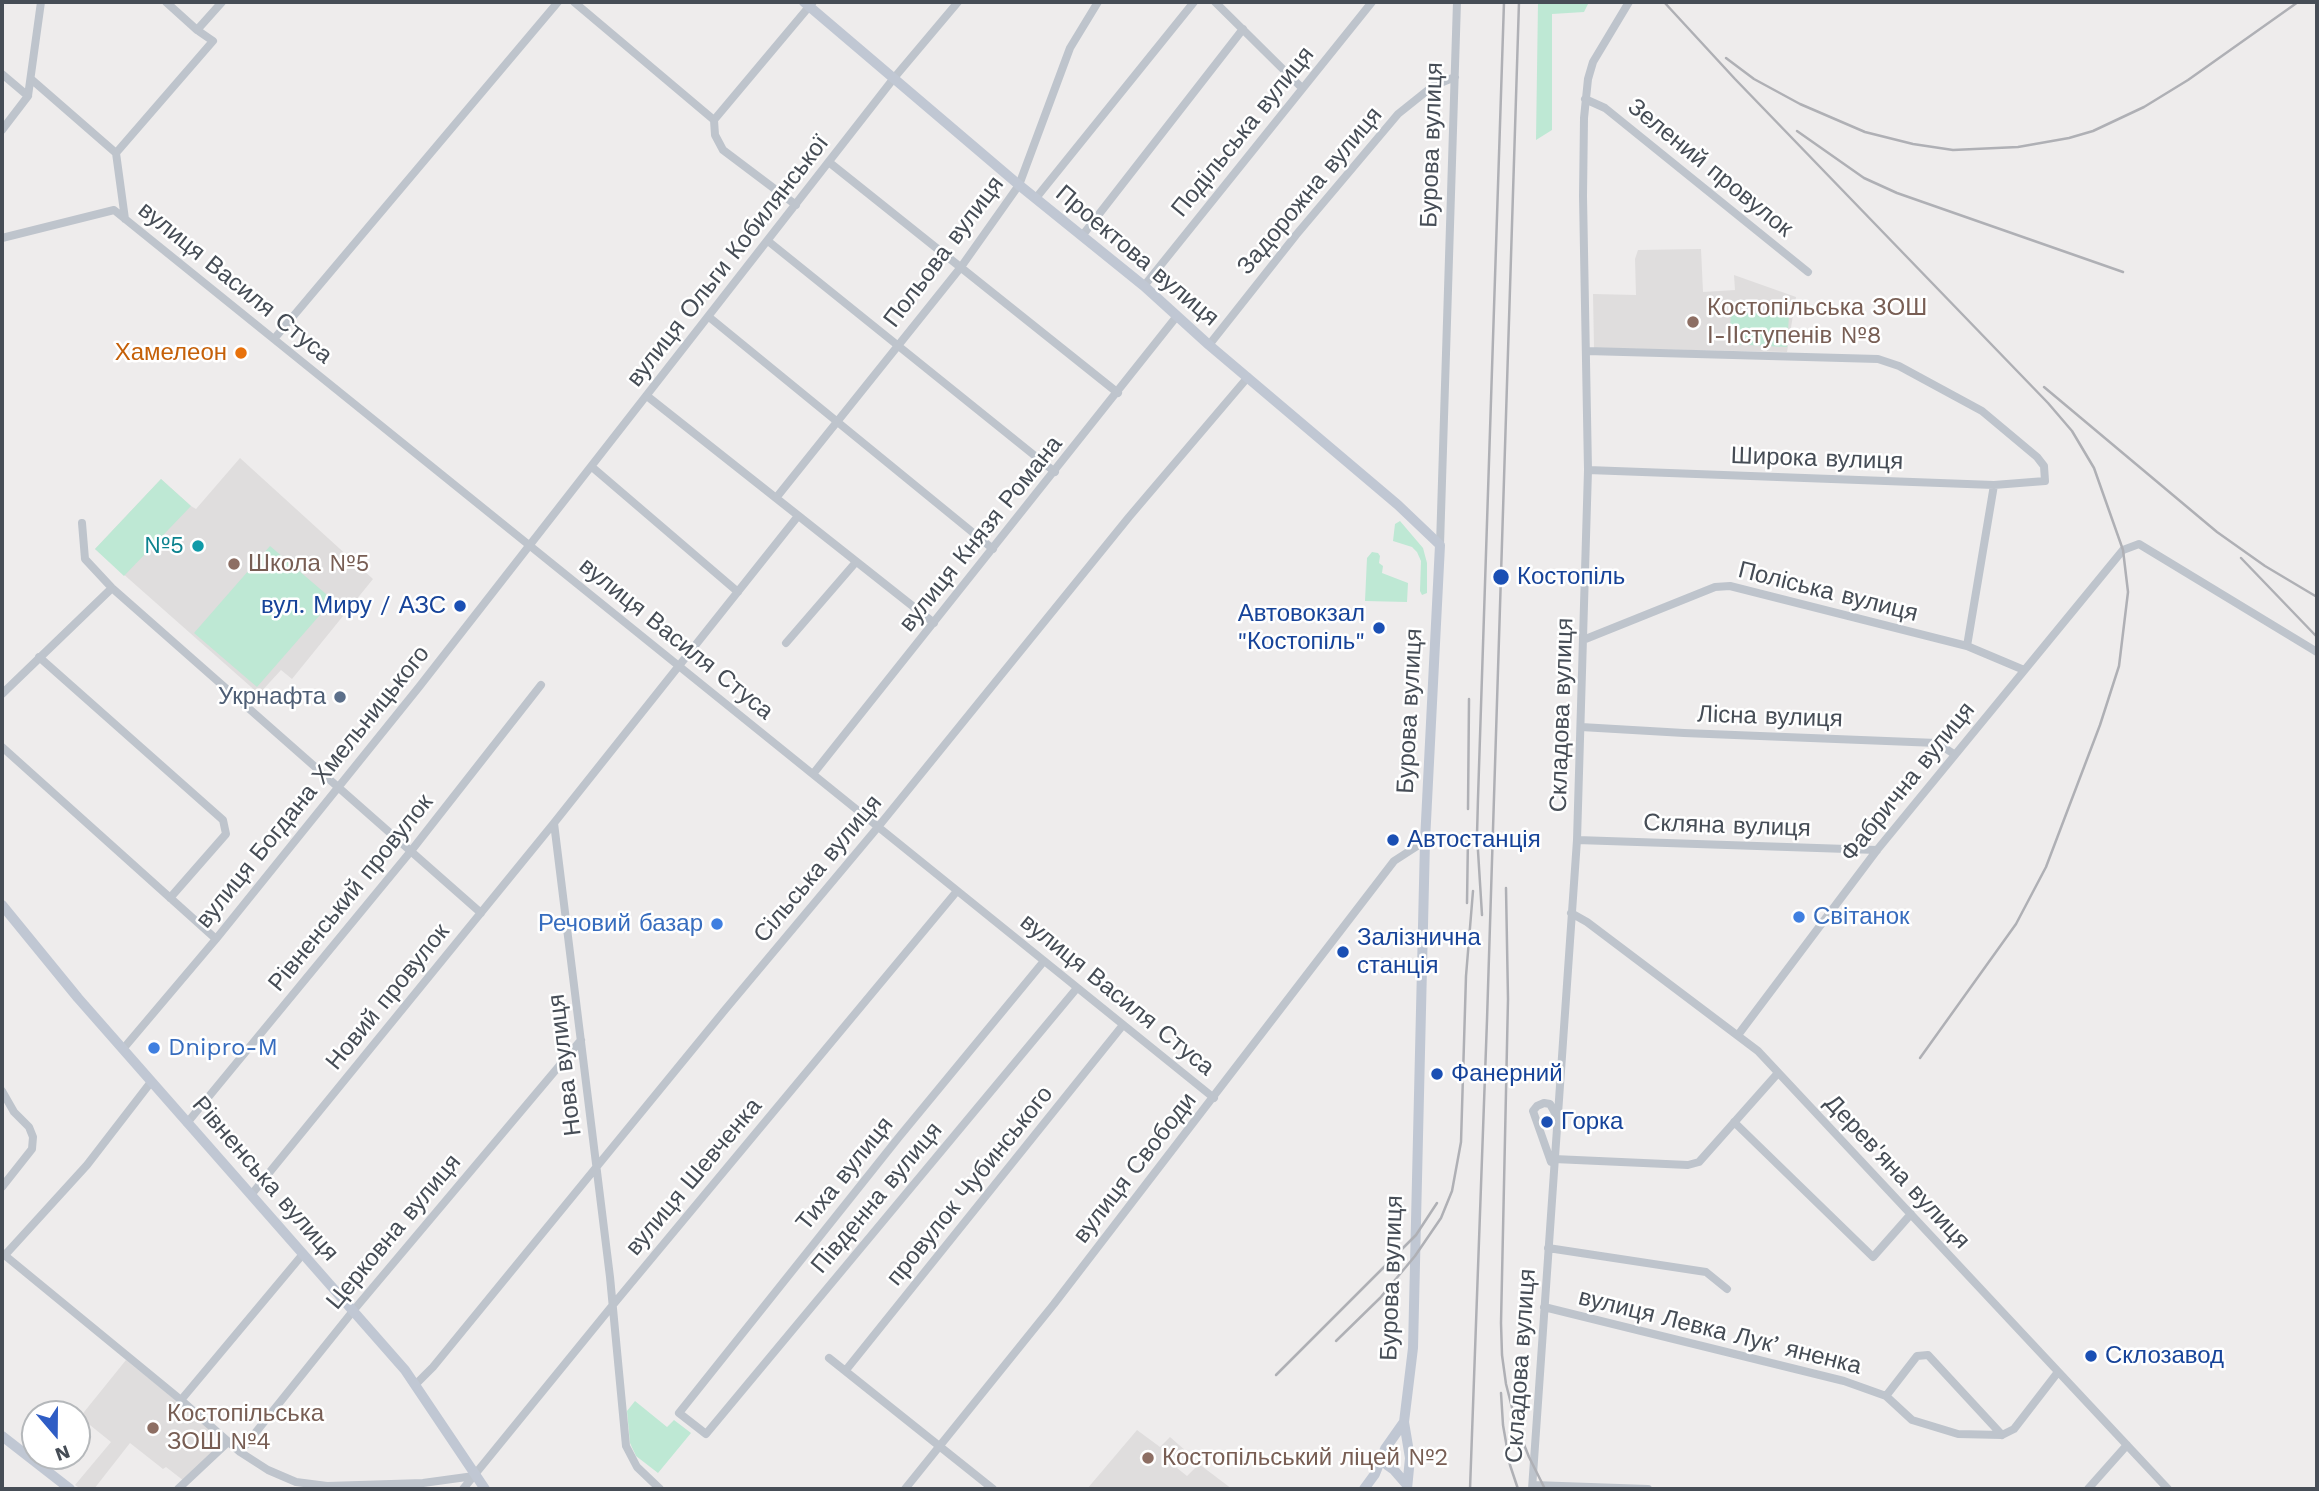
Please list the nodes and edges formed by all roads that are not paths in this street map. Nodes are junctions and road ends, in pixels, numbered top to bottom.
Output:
1 (41, 2) edge
2 (166, 2) edge
3 (222, 2) edge
4 (558, 2) edge
5 (575, 2) edge
6 (958, 2) edge
7 (1098, 2) edge
8 (1194, 2) edge
9 (1215, 2) edge
10 (1372, 2) edge
11 (1457, 2) edge
12 (1629, 2) edge
13 (809, 3) edge
14 (1243, 29) junction
15 (197, 30) junction
16 (2, 74) edge
17 (1455, 77) junction
18 (894, 78) junction
19 (31, 79) junction
20 (1302, 88) junction
21 (28, 96) junction
22 (1585, 99) junction
23 (714, 120) junction
24 (2, 130) edge
25 (116, 153) junction
26 (830, 163) junction
27 (1019, 185) junction
28 (1036, 198) junction
29 (796, 205) junction
30 (125, 219) junction
31 (1082, 236) junction
32 (2, 238) edge
33 (768, 241) junction
34 (961, 267) junction
35 (1808, 272) dead end
36 (1144, 286) junction
37 (1177, 316) junction
38 (709, 317) junction
39 (274, 339) junction
40 (1209, 345) junction
41 (898, 346) junction
42 (1587, 351) junction
43 (1248, 377) junction
44 (1118, 393) junction
45 (647, 396) junction
46 (838, 422) junction
47 (592, 467) junction
48 (1588, 470) junction
49 (1055, 472) junction
50 (1994, 485) junction
51 (776, 498) junction
52 (798, 516) junction
53 (82, 523) dead end
54 (1440, 545) junction
55 (530, 546) junction
56 (993, 549) junction
57 (856, 562) junction
58 (112, 588) junction
59 (738, 592) junction
60 (934, 623) junction
61 (1583, 640) junction
62 (786, 643) dead end
63 (1967, 646) junction
64 (2317, 652) edge
65 (40, 657) junction
66 (679, 667) junction
67 (2024, 670) junction
68 (541, 684) dead end
69 (2, 694) edge
70 (1581, 727) junction
71 (2, 747) edge
72 (1954, 754) junction
73 (813, 775) junction
74 (339, 786) junction
75 (555, 823) junction
76 (878, 827) junction
77 (1577, 840) junction
78 (1425, 841) junction
79 (411, 850) junction
80 (1877, 850) junction
81 (957, 891) junction
82 (170, 898) junction
83 (2, 905) edge
84 (481, 913) junction
85 (1572, 913) junction
86 (216, 939) junction
87 (1044, 961) junction
88 (1077, 988) junction
89 (1123, 1025) junction
90 (1738, 1035) junction
91 (581, 1040) junction
92 (122, 1049) junction
93 (1778, 1073) junction
94 (151, 1082) junction
95 (2, 1091) edge
96 (1214, 1098) junction
97 (1734, 1122) junction
98 (187, 1123) junction
99 (1556, 1124) junction
100 (1554, 1163) junction
101 (596, 1166) junction
102 (2, 1187) edge
103 (251, 1195) junction
104 (1910, 1214) junction
105 (1548, 1248) junction
106 (3, 1254) edge
107 (303, 1254) junction
108 (1727, 1289) dead end
109 (612, 1306) junction
110 (1544, 1307) junction
111 (353, 1311) junction
112 (829, 1358) dead end
113 (846, 1370) junction
114 (2058, 1372) junction
115 (416, 1384) junction
116 (1886, 1396) junction
117 (181, 1400) junction
118 (1405, 1422) junction
119 (706, 1434) joint
120 (2003, 1435) junction
121 (2, 1436) edge
122 (228, 1442) junction
123 (940, 1445) junction
124 (2127, 1445) junction
125 (1388, 1446) junction
126 (240, 1452) junction
127 (1409, 1457) junction
128 (1383, 1458) junction
129 (1392, 1469) junction
130 (1375, 1474) junction
131 (474, 1476) junction
132 (1407, 1487) edge
133 (1533, 1487) edge
134 (69, 1489) edge
135 (178, 1489) edge
136 (463, 1489) edge
137 (485, 1489) edge
138 (660, 1489) edge
139 (905, 1489) edge
140 (993, 1489) edge
141 (1364, 1489) edge
142 (1648, 1489) edge
143 (2088, 1489) edge
144 (2168, 1489) edge

1 - 19 street
2 - 15 street
3 - 15 street
4 - 39 street
5 - 23 street
6 - 18 street, вулиця Ольги Кобилянської
7 - 27 street, Польова вулиця
8 - 28 street
9 - 14 street
10 - 20 street, Подільська вулиця
11 - 17 street, Бурова вулиця
12 - 22 street, Складова вулиця
13 - 18 main road, Проектова вулиця
13 - 23 street
14 - 20 street
14 - 31 street
15 - 25 street
16 - 21 street
17 - 40 street, Задорожна вулиця
17 - 54 street, Бурова вулиця
18 - 26 street, вулиця Ольги Кобилянської
18 - 27 main road, Проектова вулиця
19 - 21 street
19 - 25 street
20 - 36 street, Подільська вулиця
21 - 24 street
22 - 35 street, Зелений провулок
22 - 42 street, Складова вулиця
23 - 29 street
25 - 30 street
26 - 29 street, вулиця Ольги Кобилянської
26 - 34 street
27 - 28 main road, Проектова вулиця
27 - 34 street, Польова вулиця
28 - 31 main road, Проектова вулиця
29 - 33 street, вулиця Ольги Кобилянської
30 - 32 street, вулиця Василя Стуса
30 - 39 street, вулиця Василя Стуса
31 - 36 main road, Проектова вулиця
33 - 38 street, вулиця Ольги Кобилянської
33 - 41 street
34 - 41 street, Польова вулиця
34 - 44 street
36 - 37 main road, Проектова вулиця
37 - 40 main road, Проектова вулиця
37 - 44 street, вулиця Князя Романа
38 - 45 street, вулиця Ольги Кобилянської
38 - 46 street
39 - 55 street, вулиця Василя Стуса
40 - 43 main road, Проектова вулиця
41 - 46 street, Польова вулиця
41 - 49 street
42 - 48 street, Складова вулиця
42 - 50 street, Широка вулиця
43 - 54 main road, Проектова вулиця
43 - 76 street, Сільська вулиця
44 - 49 street, вулиця Князя Романа
45 - 47 street, вулиця Ольги Кобилянської
45 - 51 street
46 - 51 street, Польова вулиця
46 - 56 street
47 - 55 street, вулиця Ольги Кобилянської
47 - 59 street
48 - 50 street, Широка вулиця
48 - 61 street, Складова вулиця
49 - 56 street, вулиця Князя Романа
50 - 63 street
51 - 52 street
52 - 57 street
52 - 59 street
53 - 58 street
54 - 78 main road, Бурова вулиця
55 - 66 street, вулиця Василя Стуса
55 - 74 street, вулиця Богдана Хмельницького
56 - 60 street, вулиця Князя Романа
57 - 60 street
57 - 62 street
58 - 65 street
58 - 74 street
59 - 66 street
60 - 73 street, вулиця Князя Романа
61 - 63 street, Поліська вулиця
61 - 70 street, Складова вулиця
63 - 67 street, Поліська вулиця
64 - 67 street, Фабрична вулиця
65 - 69 street
65 - 82 street
66 - 73 street, вулиця Василя Стуса
66 - 75 street
67 - 72 street, Фабрична вулиця
68 - 79 street, Рівненський провулок
70 - 72 street, Лісна вулиця
70 - 77 street, Складова вулиця
71 - 82 street
72 - 80 street, Фабрична вулиця
73 - 76 street, вулиця Василя Стуса
74 - 79 street
74 - 86 street, вулиця Богдана Хмельницького
75 - 84 street, Новий провулок
75 - 91 street, Нова вулиця
76 - 81 street, вулиця Василя Стуса
76 - 101 street, Сільська вулиця
77 - 80 street, Скляна вулиця
77 - 85 street, Складова вулиця
78 - 96 street, вулиця Свободи
78 - 118 main road, Бурова вулиця
79 - 84 street
79 - 98 street, Рівненський провулок
80 - 90 street, Фабрична вулиця
81 - 87 street, вулиця Василя Стуса
81 - 109 street, вулиця Шевченка
82 - 86 street
83 - 92 main road, Рівненська вулиця
84 - 103 street, Новий провулок
85 - 90 street, Дерев'яна вулиця
85 - 99 street, Складова вулиця
86 - 92 street, вулиця Богдана Хмельницького
87 - 88 street, вулиця Василя Стуса
87 - 119 street, Тиха вулиця
88 - 89 street, вулиця Василя Стуса
88 - 119 street, Південна вулиця
89 - 96 street, вулиця Василя Стуса
89 - 113 street, провулок Чубинського
90 - 93 street, Дерев'яна вулиця
91 - 101 street, Нова вулиця
91 - 111 street, Церковна вулиця
92 - 94 main road, Рівненська вулиця
93 - 97 street
93 - 104 street, Дерев'яна вулиця
94 - 98 main road, Рівненська вулиця
94 - 106 street
95 - 102 street
96 - 123 street, вулиця Свободи
97 - 100 street
97 - 104 street
98 - 103 main road, Рівненська вулиця
99 - 100 street, Складова вулиця
99 - 100 street
100 - 105 street, Складова вулиця
101 - 109 street, Нова вулиця
101 - 115 street, Сільська вулиця
103 - 107 main road, Рівненська вулиця
104 - 114 street, Дерев'яна вулиця
105 - 108 street, Складова вулиця
105 - 110 street, Складова вулиця
106 - 117 street
107 - 111 main road, Рівненська вулиця
107 - 117 street
109 - 131 street, вулиця Шевченка
109 - 138 street, Нова вулиця
110 - 116 street, вулиця Левка Лукʼяненка
110 - 133 street, Складова вулиця
111 - 115 main road, Рівненська вулиця
111 - 126 street, Церковна вулиця
112 - 113 street
113 - 123 street
114 - 120 street
114 - 124 street, Дерев'яна вулиця
115 - 131 main road, Рівненська вулиця
116 - 120 street
116 - 120 street
117 - 122 street
118 - 125 main road
118 - 127 main road, Бурова вулиця
121 - 134 main road
122 - 126 street
122 - 135 street
123 - 139 street, вулиця Свободи
123 - 140 street
124 - 143 street
124 - 144 street, Дерев'яна вулиця
125 - 127 main road
125 - 128 main road
126 - 131 street
127 - 129 main road
127 - 132 main road, Бурова вулиця
128 - 129 main road
128 - 130 main road
129 - 130 main road
129 - 132 main road
130 - 141 main road
131 - 136 street, вулиця Шевченка
131 - 137 main road, Рівненська вулиця
133 - 142 street

